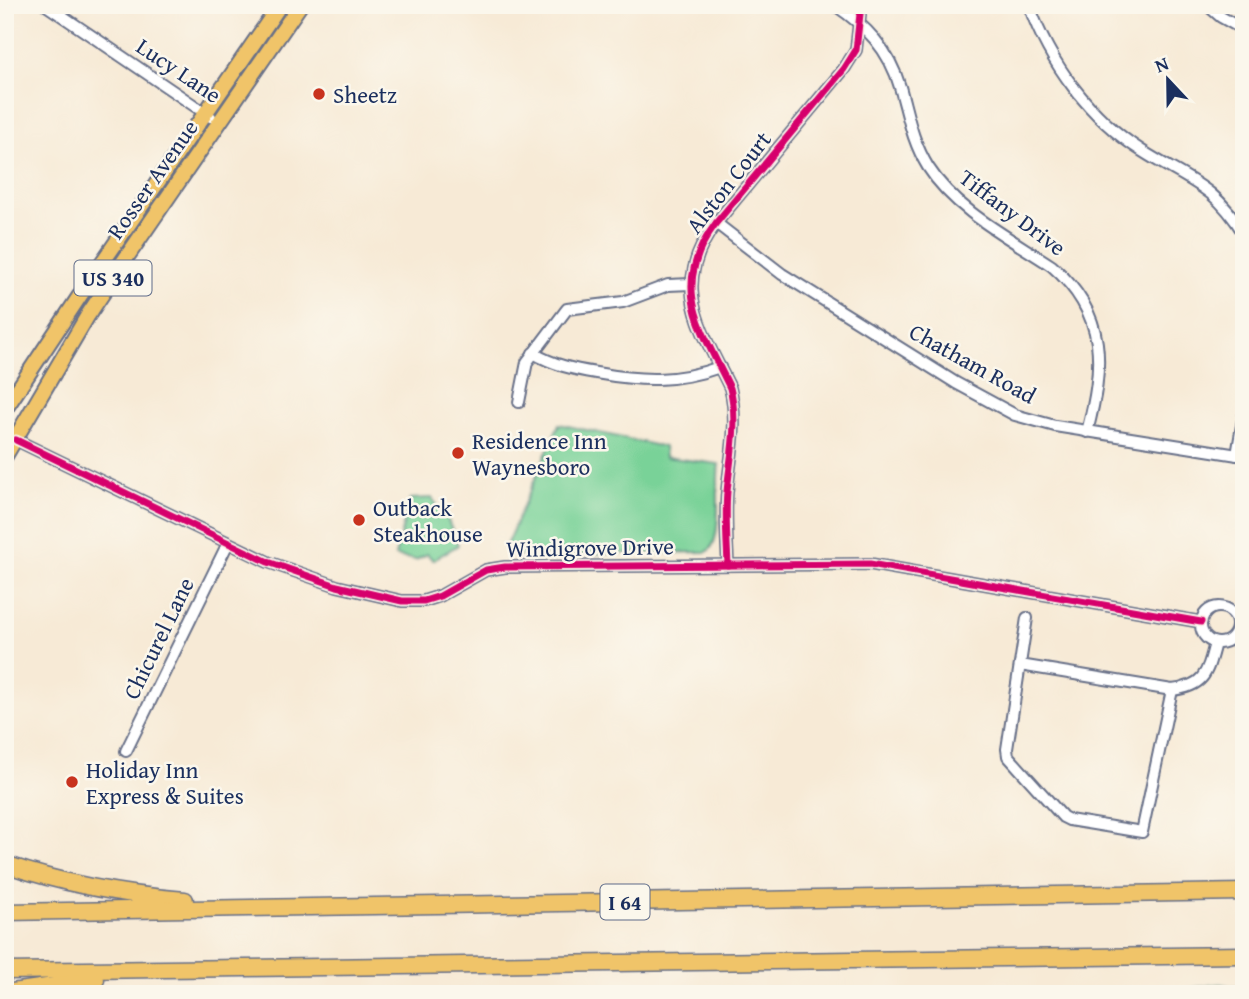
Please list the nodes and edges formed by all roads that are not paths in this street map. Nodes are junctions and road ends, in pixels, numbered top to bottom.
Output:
1 (46, 5) edge
2 (280, 5) edge
3 (300, 5) edge
4 (835, 5) edge
5 (861, 5) edge
6 (1029, 5) edge
7 (1208, 5) edge
8 (859, 22) junction
9 (1244, 30) edge
10 (205, 113) junction
11 (220, 122) junction
12 (716, 223) junction
13 (1244, 234) edge
14 (691, 284) junction
15 (533, 353) junction
16 (720, 367) junction
17 (519, 402) dead end
18 (5, 409) edge
19 (1244, 414) edge
20 (1087, 432) junction
21 (11, 437) edge
22 (5, 456) edge
23 (1240, 456) edge
24 (228, 543) junction
25 (728, 565) junction
26 (1027, 618) dead end
27 (1239, 621) edge
28 (1201, 622) junction
29 (1244, 635) edge
30 (1231, 638) junction
31 (1215, 643) junction
32 (1020, 665) junction
33 (1172, 690) junction
34 (126, 751) dead end
35 (5, 864) edge
36 (1244, 892) edge
37 (275, 907) junction
38 (5, 912) edge
39 (1244, 956) edge
40 (238, 969) junction
41 (5, 971) edge
42 (5, 993) edge

1 - 10 street, Lucy Lane
2 - 10 main road, Rosser Avenue / US 340
3 - 11 main road, Rosser Avenue / US 340
4 - 8 street, Tiffany Drive
5 - 8 street, Alston Court
6 - 13 street
7 - 9 street
8 - 12 street, Alston Court
8 - 20 street, Tiffany Drive
10 - 11 street, Lucy Lane
10 - 18 main road, Rosser Avenue / US 340
11 - 21 main road, Rosser Avenue / US 340
12 - 14 street, Alston Court
12 - 20 street, Chatham Road
14 - 15 street
14 - 16 street, Alston Court
15 - 16 street
15 - 17 street
16 - 25 street, Alston Court
19 - 23 street
20 - 23 street, Chatham Road
21 - 22 main road, Rosser Avenue / US 340
21 - 24 street, Windigrove Drive
24 - 25 street, Windigrove Drive
24 - 34 street, Chicurel Lane
25 - 28 street, Windigrove Drive
26 - 32 street
27 - 28 street
27 - 30 street
28 - 31 street
29 - 30 street
30 - 31 street
31 - 33 street
32 - 33 street
32 - 33 street
35 - 37 highway
36 - 37 highway, I 64
37 - 38 highway, I 64
39 - 40 highway
40 - 41 highway
40 - 42 highway

